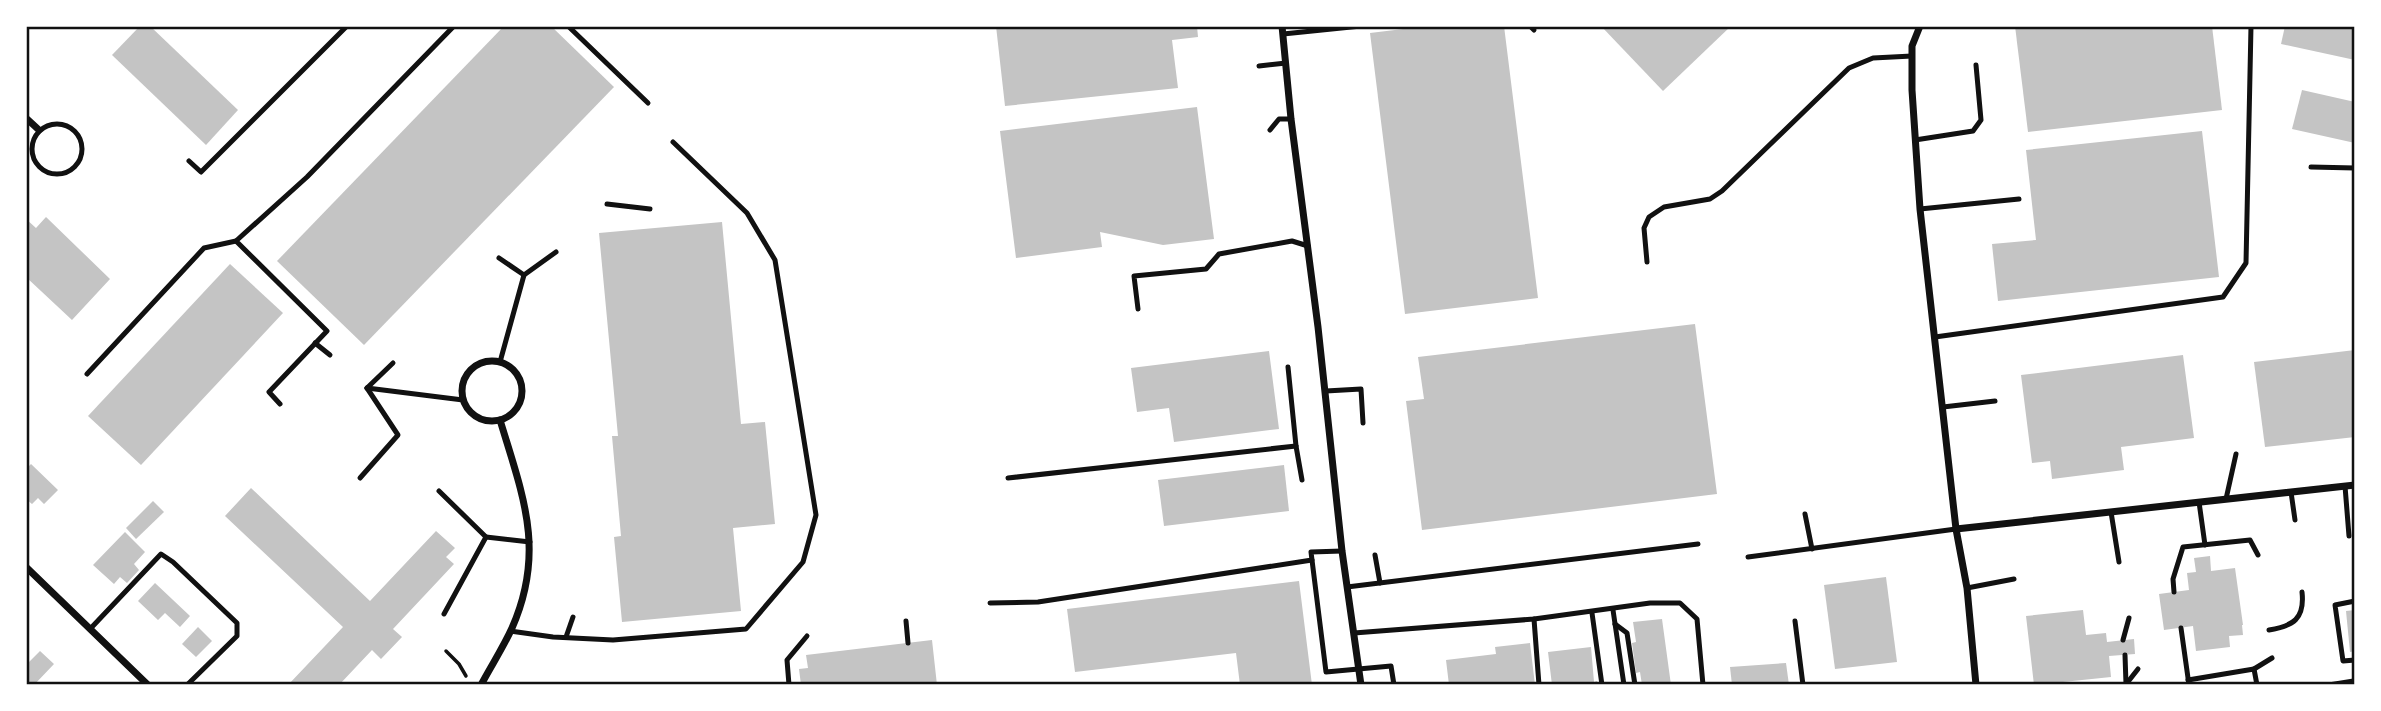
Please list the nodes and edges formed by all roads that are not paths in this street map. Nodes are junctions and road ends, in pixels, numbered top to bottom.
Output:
1 (347, 26) edge
2 (454, 26) edge
3 (568, 26) edge
4 (1361, 26) edge
5 (1920, 26) edge
6 (2251, 26) edge
7 (1282, 30) edge
8 (1912, 56) junction
9 (1286, 63) junction
10 (1976, 65) dead end
11 (1259, 66) dead end
12 (648, 103) dead end
13 (26, 118) edge
14 (1292, 119) junction
15 (39, 130) junction
16 (1270, 130) dead end
17 (1915, 140) junction
18 (673, 142) dead end
19 (188, 161) dead end
20 (2311, 167) dead end
21 (2355, 169) edge
22 (2020, 199) dead end
23 (607, 204) dead end
24 (650, 209) dead end
25 (1920, 209) junction
26 (236, 241) junction
27 (1308, 246) junction
28 (556, 253) dead end
29 (499, 258) dead end
30 (1647, 262) dead end
31 (524, 275) junction
32 (1138, 309) dead end
33 (1935, 337) junction
34 (316, 343) junction
35 (330, 355) dead end
36 (500, 362) junction
37 (393, 363) dead end
38 (1288, 367) dead end
39 (87, 374) dead end
40 (367, 388) junction
41 (1325, 391) junction
42 (463, 400) junction
43 (1995, 401) dead end
44 (281, 404) dead end
45 (1943, 407) junction
46 (500, 420) junction
47 (1363, 424) dead end
48 (1296, 446) junction
49 (2236, 454) dead end
50 (359, 478) dead end
51 (1008, 478) dead end
52 (1302, 480) dead end
53 (2355, 485) edge
54 (2345, 486) junction
55 (439, 491) dead end
56 (2291, 492) junction
57 (2226, 499) junction
58 (2199, 502) junction
59 (2111, 512) junction
60 (1805, 514) dead end
61 (2295, 520) dead end
62 (1956, 528) junction
63 (2349, 536) dead end
64 (486, 537) junction
65 (530, 542) junction
66 (1698, 544) dead end
67 (2205, 545) junction
68 (1812, 549) junction
69 (1342, 551) junction
70 (1375, 555) dead end
71 (2258, 555) dead end
72 (1748, 557) dead end
73 (1312, 560) junction
74 (2119, 562) dead end
75 (26, 567) edge
76 (2014, 579) dead end
77 (1380, 583) junction
78 (1347, 587) junction
79 (1967, 588) junction
80 (2174, 592) dead end
81 (2302, 592) dead end
82 (2355, 601) edge
83 (990, 603) dead end
84 (1613, 610) junction
85 (1592, 612) junction
86 (444, 614) dead end
87 (573, 617) dead end
88 (2129, 618) dead end
89 (1534, 619) junction
90 (906, 621) dead end
91 (1795, 621) dead end
92 (1615, 624) junction
93 (91, 628) junction
94 (2181, 628) dead end
95 (2269, 630) dead end
96 (510, 631) junction
97 (1354, 633) junction
98 (807, 636) dead end
99 (566, 637) junction
100 (2123, 640) dead end
101 (908, 643) dead end
102 (2125, 655) dead end
103 (2272, 658) dead end
104 (2355, 660) edge
105 (2138, 669) dead end
106 (2255, 669) junction
107 (1359, 670) junction
108 (2189, 683) edge
109 (2126, 684) edge
110 (148, 685) edge
111 (187, 685) edge
112 (481, 685) edge
113 (789, 685) edge
114 (1361, 685) edge
115 (1394, 685) edge
116 (1539, 685) edge
117 (1602, 685) edge
118 (1624, 685) edge
119 (1635, 685) edge
120 (1703, 685) edge
121 (1802, 685) edge
122 (1976, 685) edge
123 (2257, 685) edge

1 - 19 lane
2 - 26 lane
3 - 12 lane
4 - 7 lane
5 - 8 street
6 - 33 lane
7 - 9 street
8 - 17 street
8 - 30 lane
9 - 11 lane
9 - 14 street
10 - 17 lane
13 - 15 street
14 - 16 lane
14 - 27 street
15 - 15 lane
17 - 25 street
18 - 99 lane
20 - 21 lane
22 - 25 lane
23 - 24 lane
25 - 33 street
26 - 34 lane
26 - 39 lane
27 - 32 lane
27 - 41 street
28 - 31 lane
29 - 31 lane
31 - 36 lane
33 - 45 street
34 - 35 lane
34 - 44 lane
36 - 42 street
36 - 46 street
37 - 40 lane
38 - 48 lane
40 - 42 lane
40 - 50 lane
41 - 47 lane
41 - 69 street
42 - 46 street
43 - 45 lane
45 - 62 street
46 - 65 street
48 - 51 lane
48 - 52 lane
49 - 57 lane
53 - 54 street
54 - 56 street
54 - 63 lane
55 - 64 lane
56 - 57 street
56 - 61 lane
57 - 58 street
58 - 59 street
58 - 67 lane
59 - 62 street
59 - 74 lane
60 - 68 lane
62 - 68 lane
62 - 79 street
64 - 65 lane
64 - 86 lane
65 - 96 street
66 - 77 lane
67 - 71 lane
67 - 80 lane
68 - 72 lane
69 - 73 lane
69 - 78 street
70 - 77 lane
73 - 83 lane
73 - 107 lane
75 - 93 street
76 - 79 lane
77 - 78 lane
78 - 97 street
79 - 122 street
81 - 95 lane
82 - 104 lane
84 - 85 lane
84 - 92 lane
84 - 120 lane
85 - 89 lane
85 - 117 lane
87 - 99 lane
88 - 100 lane
89 - 97 lane
89 - 116 lane
90 - 101 lane
91 - 121 lane
92 - 118 lane
92 - 119 lane
93 - 110 street
93 - 111 lane
94 - 108 lane
96 - 99 lane
96 - 112 street
97 - 107 street
98 - 113 lane
102 - 109 lane
103 - 106 lane
105 - 109 lane
106 - 108 lane
106 - 123 lane
107 - 114 street
107 - 115 lane

